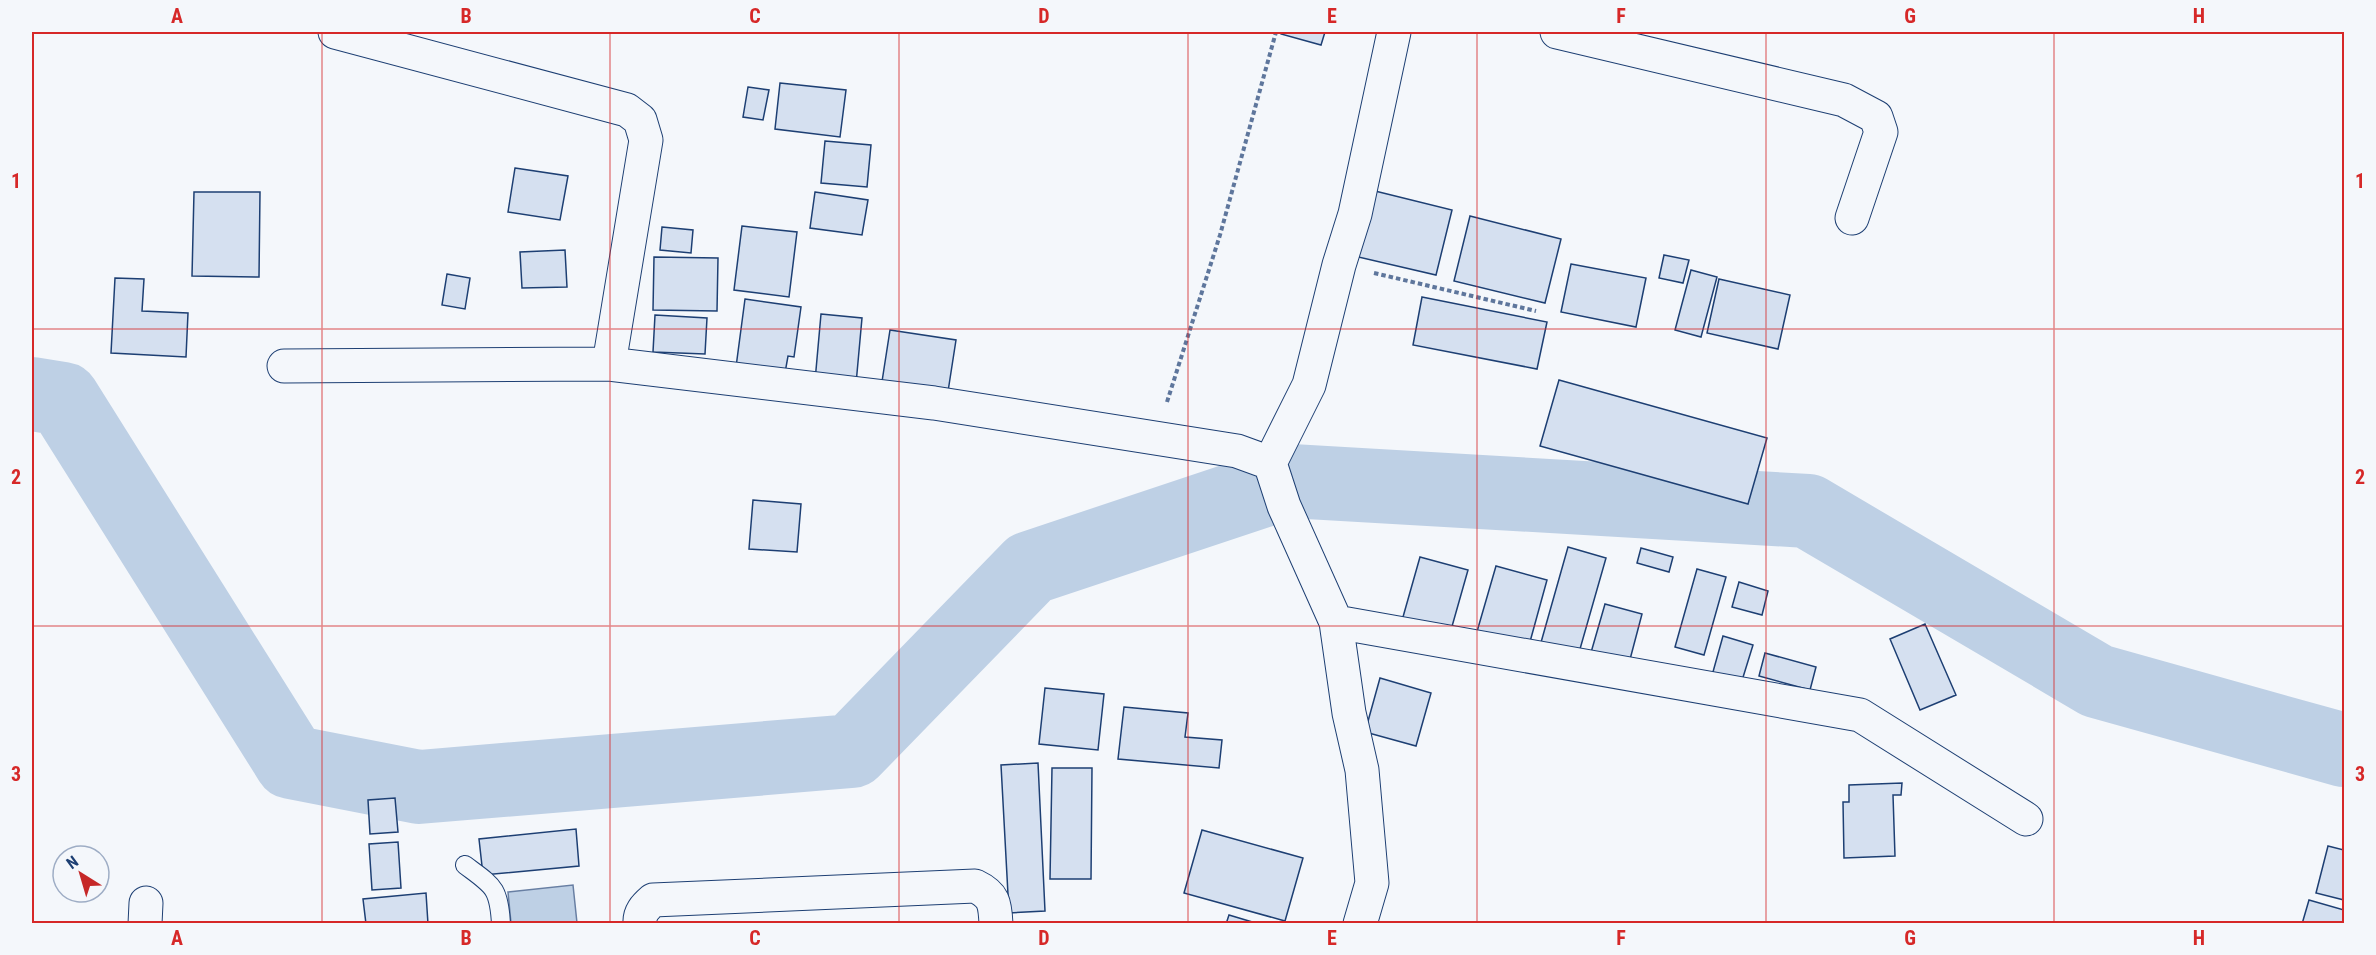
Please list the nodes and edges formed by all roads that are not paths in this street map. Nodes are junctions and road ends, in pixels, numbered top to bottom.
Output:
1 (335, 32) edge
2 (1394, 32) edge
3 (1557, 32) edge
4 (1851, 218) dead end
5 (609, 364) junction
6 (284, 366) dead end
7 (1276, 484) junction
8 (1336, 622) junction
9 (2026, 819) dead end
10 (465, 866) dead end
11 (501, 924) edge
12 (640, 924) edge
13 (996, 924) edge
14 (1360, 924) edge

1 - 5 street
2 - 7 street
3 - 4 street
5 - 6 street
5 - 7 street
7 - 8 street
8 - 9 street
8 - 14 street
10 - 11 lane
12 - 13 street

